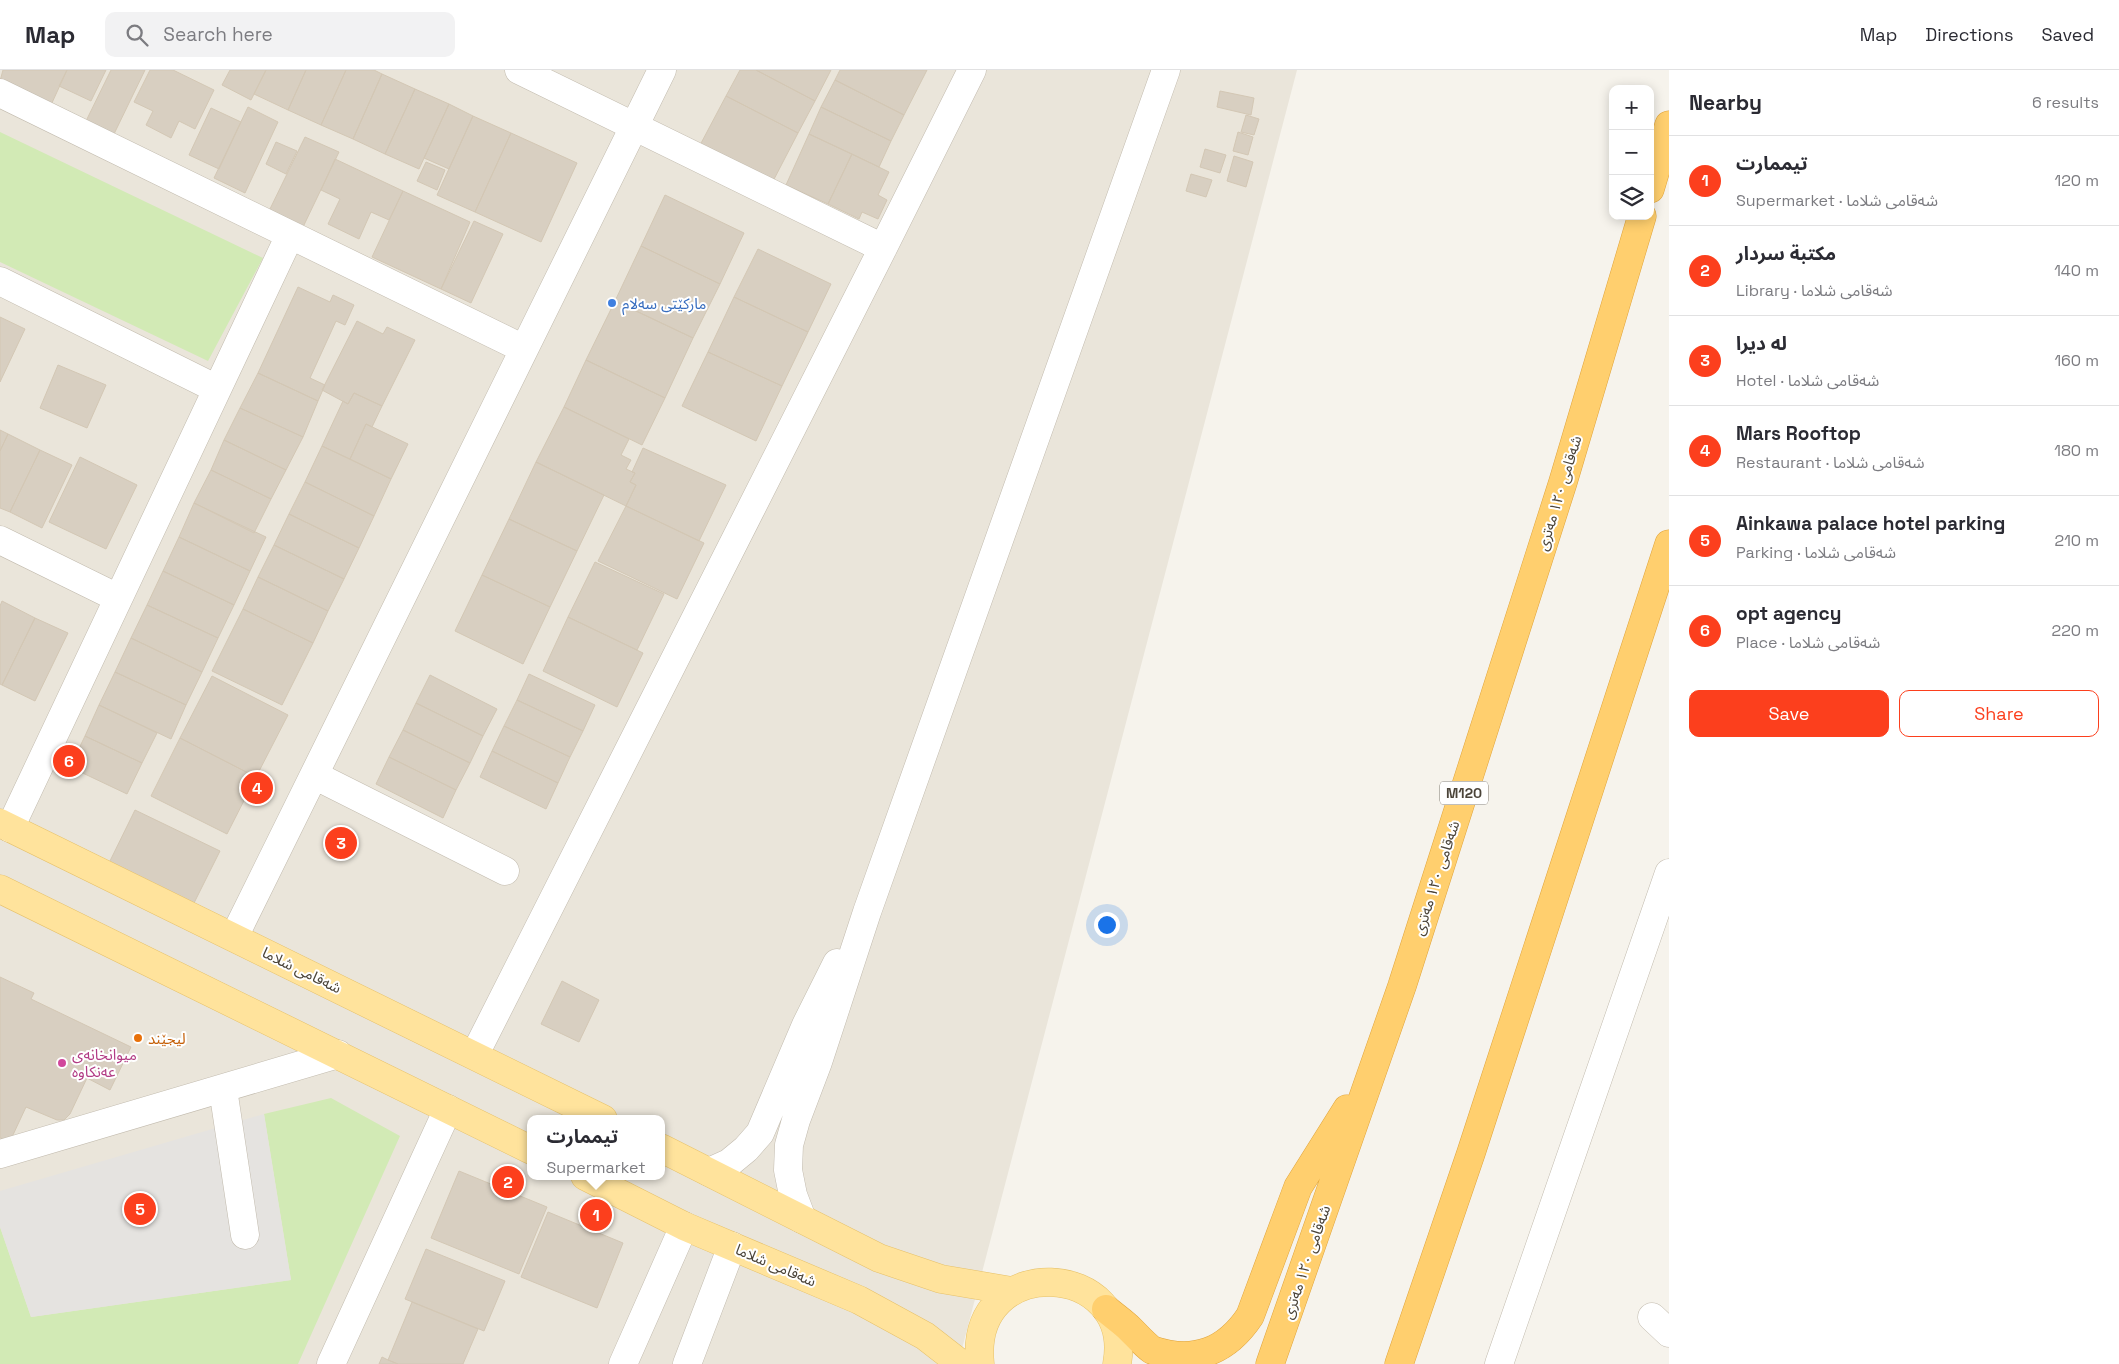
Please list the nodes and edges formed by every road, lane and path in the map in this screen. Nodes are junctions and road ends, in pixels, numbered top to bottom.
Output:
1 (519, 70) edge
2 (662, 70) edge
3 (972, 70) edge
4 (1166, 70) edge
5 (0, 93) edge
6 (634, 125) junction
7 (1669, 125) edge
8 (1654, 176) edge
9 (1641, 220) edge
10 (290, 235) junction
11 (884, 248) junction
12 (0, 282) edge
13 (524, 349) junction
14 (217, 389) junction
15 (0, 540) edge
16 (1669, 544) edge
17 (118, 598) junction
18 (314, 775) junction
19 (5, 826) edge
20 (505, 871) dead end
21 (1669, 874) edge
22 (0, 888) edge
23 (867, 912) junction
24 (234, 937) junction
25 (338, 1054) junction
26 (475, 1054) junction
27 (1374, 1066) junction
28 (223, 1089) junction
29 (448, 1109) junction
30 (595, 1115) edge
31 (527, 1148) edge
32 (665, 1150) edge
33 (0, 1154) edge
34 (709, 1172) junction
35 (593, 1180) edge
36 (802, 1219) junction
37 (684, 1226) junction
38 (245, 1235) dead end
39 (732, 1246) junction
40 (1012, 1291) junction
41 (1106, 1310) junction
42 (331, 1364) edge
43 (623, 1364) edge
44 (687, 1364) edge
45 (961, 1364) edge
46 (980, 1364) edge
47 (1117, 1364) edge
48 (1270, 1364) edge
49 (1399, 1364) edge
50 (1499, 1364) edge

1 - 6 street
2 - 6 street
3 - 11 street
4 - 23 street
5 - 10 street
6 - 11 street
6 - 13 street
7 - 8 highway
9 - 27 highway, شەقامی ١٢٠ مەتری / M120
10 - 13 street
10 - 14 street
11 - 26 street
12 - 14 street
13 - 18 street
14 - 17 street
15 - 17 street
16 - 49 highway
17 - 19 street
18 - 20 street
18 - 24 street
19 - 24 main road, شەقامی شلاما
21 - 50 street
22 - 25 main road
23 - 34 street
23 - 36 street
24 - 26 main road, شەقامی شلاما
25 - 28 street
25 - 29 main road
26 - 30 main road, شەقامی شلاما
27 - 41 highway
27 - 48 highway, شەقامی ١٢٠ مەتری / M120
28 - 33 street
28 - 38 street
29 - 31 main road
29 - 42 street
32 - 34 main road
34 - 36 main road
35 - 37 main road, شەقامی شلاما
36 - 40 main road
37 - 39 main road, شەقامی شلاما
37 - 43 street
39 - 44 street
39 - 45 main road, شەقامی شلاما
40 - 41 main road
40 - 46 main road
41 - 47 main road

